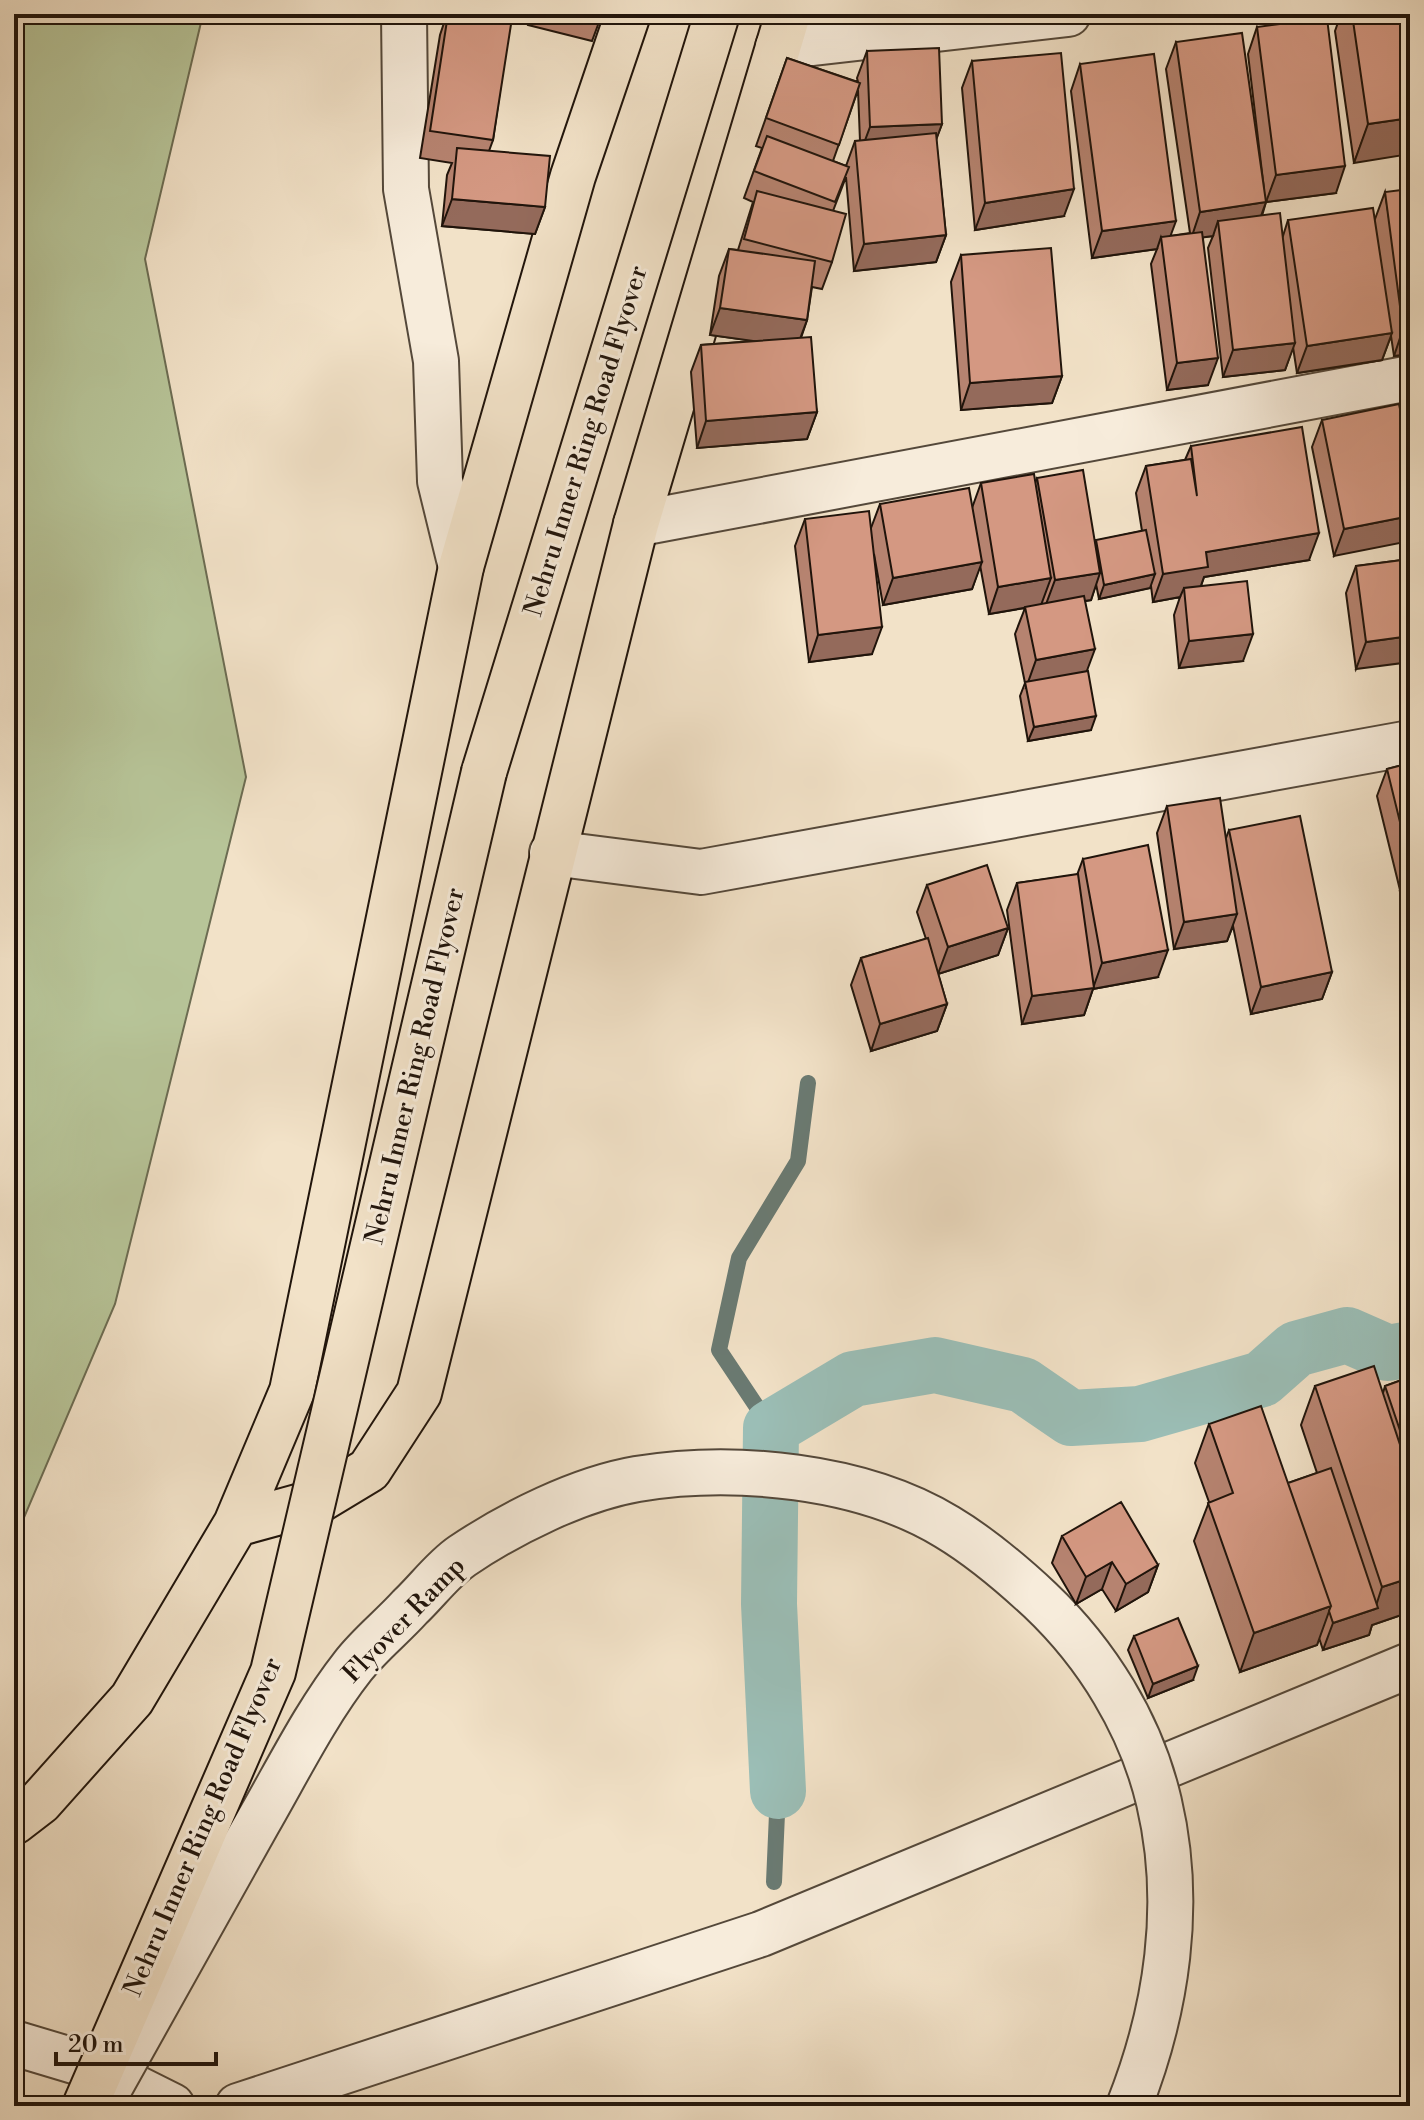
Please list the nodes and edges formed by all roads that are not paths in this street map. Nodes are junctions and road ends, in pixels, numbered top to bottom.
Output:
1 (404, 14) edge
2 (628, 14) edge
3 (717, 14) edge
4 (1068, 14) edge
5 (783, 31) edge
6 (1410, 378) edge
7 (636, 524) junction
8 (461, 567) junction
9 (1410, 743) edge
10 (552, 853) junction
11 (236, 1524) junction
12 (1410, 1665) edge
13 (14, 1822) edge
14 (14, 2043) edge
15 (85, 2106) edge
16 (100, 2106) edge
17 (172, 2106) edge
18 (238, 2106) edge
19 (1129, 2106) edge

1 - 8 street
2 - 8 main road
3 - 15 main road, Nehru Inner Ring Road Flyover, bridge
4 - 5 street
5 - 7 main road
6 - 7 street
7 - 10 main road
8 - 11 main road
9 - 10 street
10 - 11 main road
11 - 13 main road
12 - 18 street
14 - 17 street
16 - 19 street, Flyover Ramp, bridge

